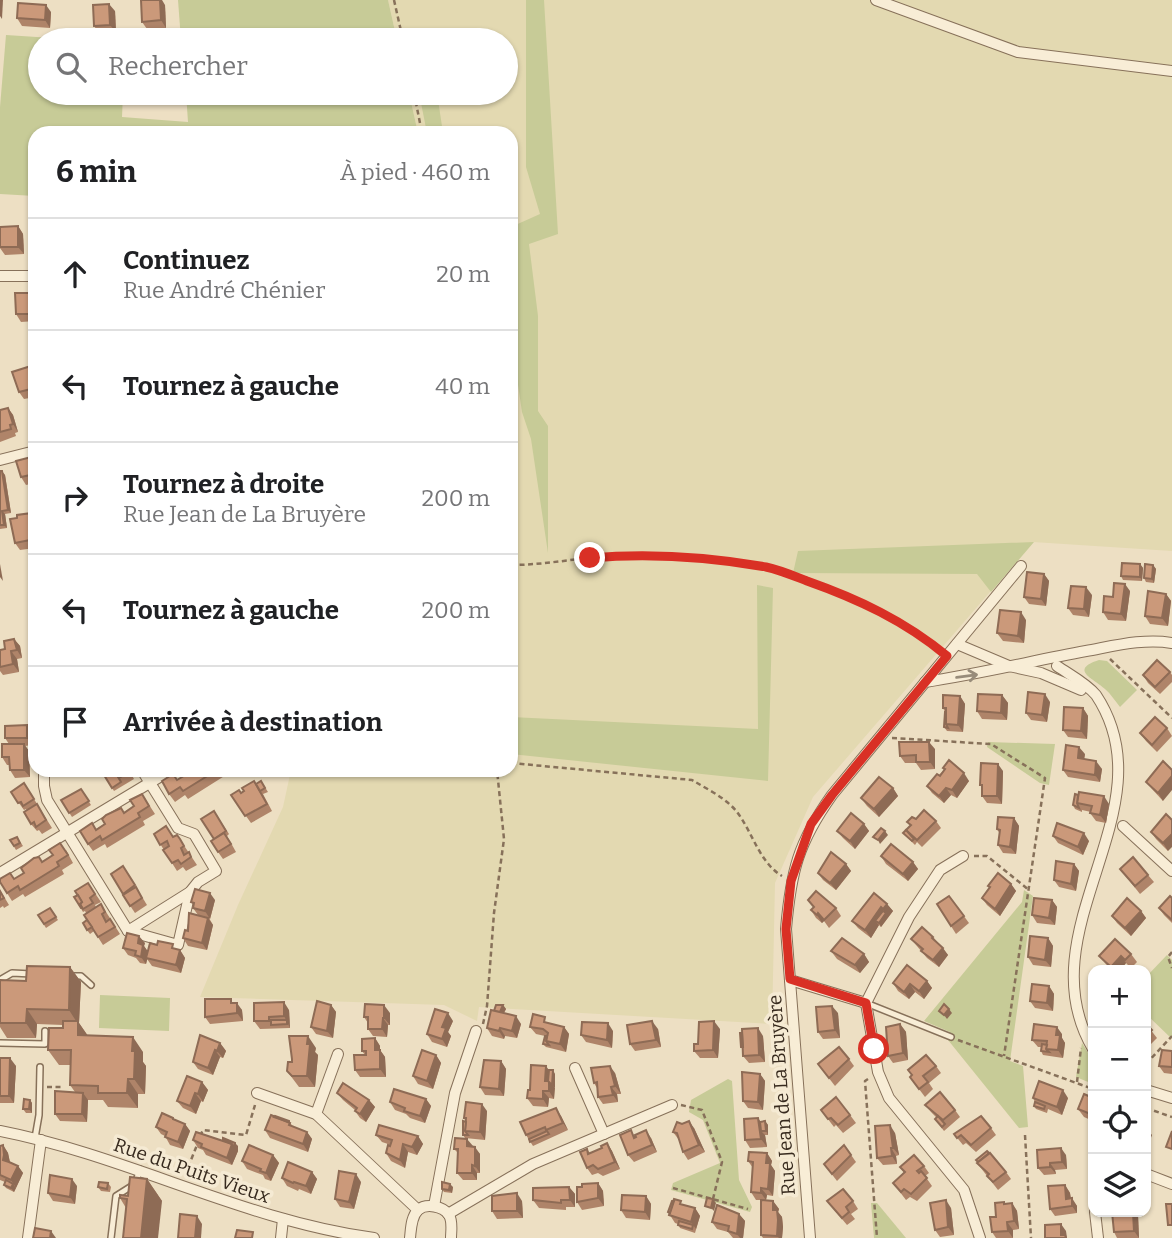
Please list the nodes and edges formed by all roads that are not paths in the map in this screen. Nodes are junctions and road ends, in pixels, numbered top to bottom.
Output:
1 (876, 0) edge
2 (1172, 71) edge
3 (0, 276) edge
4 (28, 276) edge
5 (28, 453) edge
6 (0, 460) edge
7 (1021, 566) dead end
8 (1172, 643) edge
9 (957, 644) junction
10 (1056, 662) junction
11 (1009, 666) junction
12 (1051, 676) junction
13 (925, 682) junction
14 (1111, 713) junction
15 (1125, 739) dead end
16 (44, 777) edge
17 (146, 777) edge
18 (158, 777) edge
19 (149, 782) junction
20 (1123, 826) dead end
21 (67, 833) junction
22 (963, 856) road end
23 (1172, 871) edge
24 (0, 873) edge
25 (1105, 880) dead end
26 (190, 892) junction
27 (128, 931) junction
28 (40, 974) edge
29 (67, 976) edge
30 (790, 979) junction
31 (0, 980) edge
32 (91, 985) dead end
33 (866, 1003) junction
34 (45, 1031) dead end
35 (476, 1031) road end
36 (951, 1037) road end
37 (1088, 1041) edge
38 (0, 1043) edge
39 (338, 1054) dead end
40 (40, 1067) dead end
41 (575, 1068) dead end
42 (1149, 1091) edge
43 (257, 1093) road end
44 (1172, 1098) edge
45 (673, 1105) road end
46 (316, 1114) junction
47 (0, 1131) edge
48 (604, 1134) junction
49 (38, 1139) junction
50 (140, 1169) junction
51 (1151, 1176) edge
52 (1172, 1184) edge
53 (434, 1206) junction
54 (418, 1210) junction
55 (449, 1214) junction
56 (1096, 1217) edge
57 (284, 1219) junction
58 (28, 1238) edge
59 (111, 1238) edge
60 (281, 1238) edge
61 (374, 1238) edge
62 (411, 1238) edge
63 (451, 1238) edge
64 (810, 1238) edge
65 (980, 1238) edge
66 (1098, 1238) edge

1 - 2 street
3 - 4 street
5 - 6 street
7 - 9 street, Rue Jean de La Bruyère
8 - 10 street
9 - 11 street
9 - 13 street, Rue Jean de La Bruyère
10 - 11 street
10 - 12 street
10 - 14 street
11 - 12 street
13 -> 11 street
12 - 14 street
13 - 30 street, Rue Jean de La Bruyère
14 - 15 street
16 - 21 street
17 - 19 street
18 - 19 street
19 - 21 street
19 - 26 street
20 - 23 street
21 - 24 street
21 - 27 street
22 - 33 street
25 - 37 street
26 - 27 street
26 - 27 street
28 - 31 lane
29 - 32 lane
30 - 33 street
30 - 64 street, Rue Jean de La Bruyère
33 - 36 lane
33 - 65 street
34 - 38 lane
35 - 53 street
39 - 46 street
40 - 49 lane
41 - 48 street
42 - 44 street
43 - 46 street
45 - 48 street
46 - 54 street
47 - 49 street, Rue du Puits Vieux
48 - 55 street
49 - 50 street, Rue du Puits Vieux
49 - 58 street
50 - 57 street, Rue du Puits Vieux
50 - 59 lane
51 - 52 street
53 - 54 street
53 - 55 street
54 - 62 street
55 - 63 street
56 - 66 street
57 - 60 street
57 - 61 street, Rue du Puits Vieux

